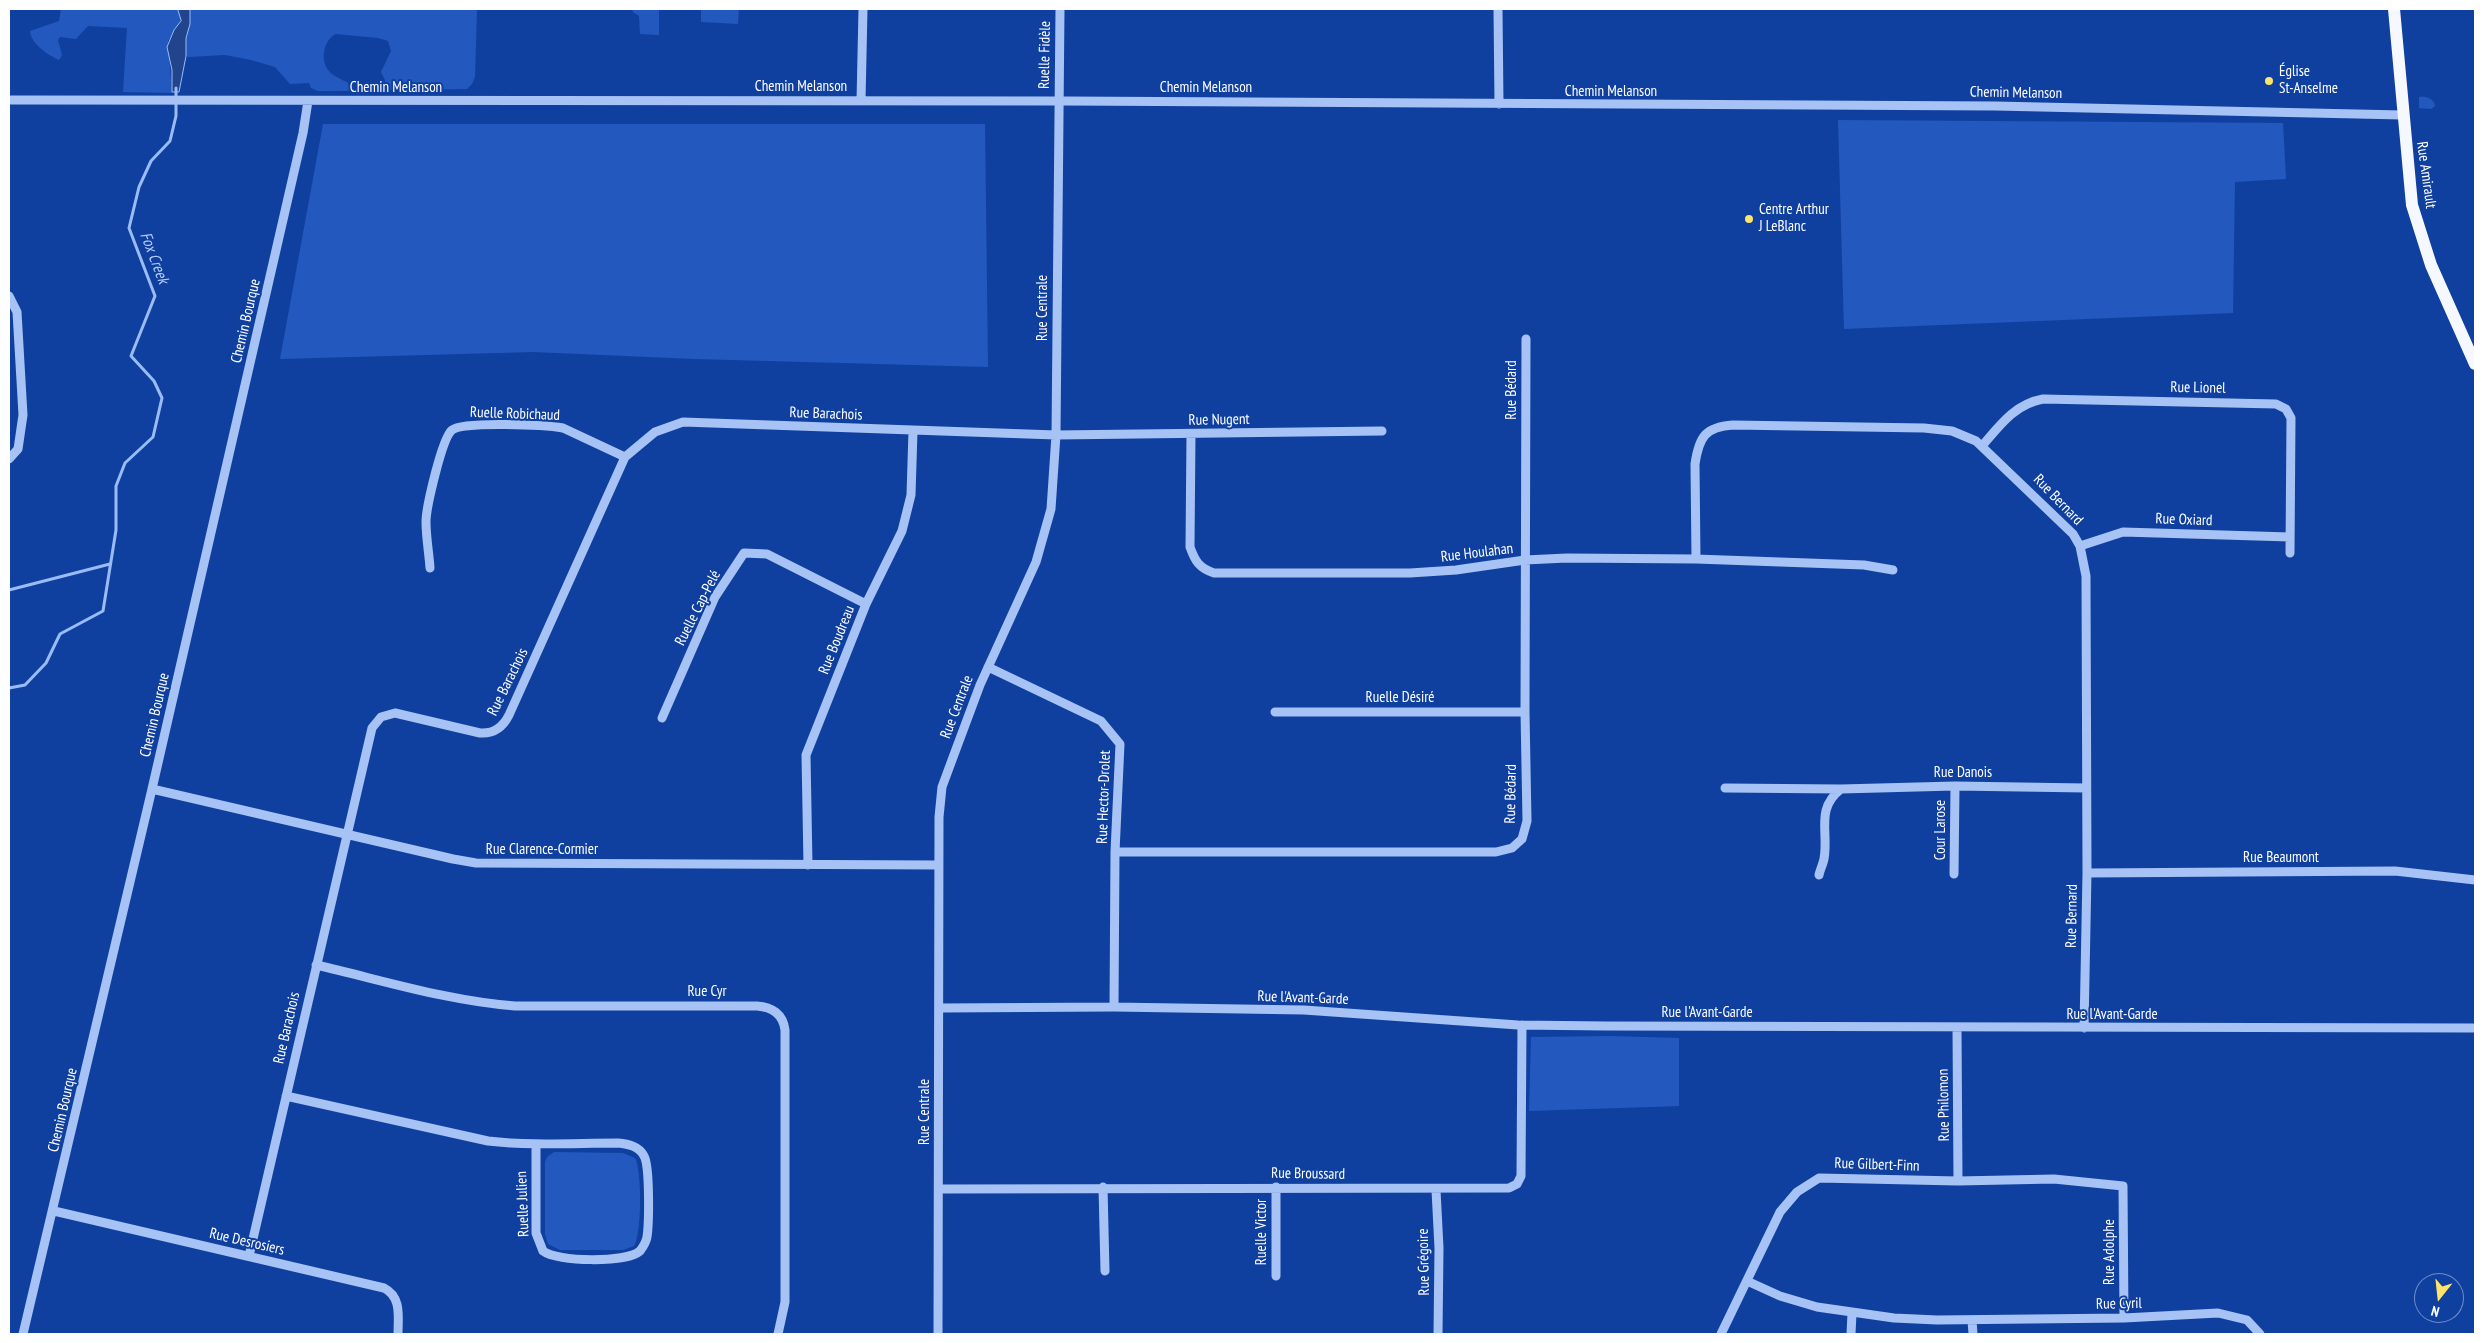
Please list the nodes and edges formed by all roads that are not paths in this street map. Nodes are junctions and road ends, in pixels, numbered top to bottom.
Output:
1 (863, 9) edge
2 (1060, 9) edge
3 (1498, 9) edge
4 (2394, 9) edge
5 (9, 100) edge
6 (308, 101) junction
7 (861, 101) junction
8 (1058, 101) junction
9 (1499, 104) junction
10 (2402, 115) junction
11 (9, 296) edge
12 (1526, 339) dead end
13 (2475, 364) edge
14 (913, 431) junction
15 (1382, 431) dead end
16 (1191, 434) junction
17 (1056, 435) junction
18 (1982, 446) junction
19 (625, 457) junction
20 (9, 459) edge
21 (2290, 537) junction
22 (2080, 546) junction
23 (2290, 553) dead end
24 (1696, 559) junction
25 (1525, 560) junction
26 (430, 568) dead end
27 (1893, 570) dead end
28 (866, 604) junction
29 (988, 666) junction
30 (1275, 712) dead end
31 (1525, 712) junction
32 (662, 718) dead end
33 (1955, 786) junction
34 (1725, 788) dead end
35 (2086, 788) junction
36 (152, 789) junction
37 (1841, 789) junction
38 (346, 834) junction
39 (1115, 852) junction
40 (808, 864) junction
41 (939, 865) junction
42 (2086, 873) junction
43 (1954, 874) dead end
44 (1818, 875) dead end
45 (2475, 880) edge
46 (316, 965) junction
47 (1114, 1007) junction
48 (940, 1008) junction
49 (1522, 1025) junction
50 (1957, 1028) junction
51 (2084, 1028) junction
52 (2475, 1028) edge
53 (286, 1096) junction
54 (536, 1144) junction
55 (1958, 1181) junction
56 (2123, 1186) joint
57 (1103, 1187) junction
58 (1276, 1187) junction
59 (939, 1189) junction
60 (1436, 1190) junction
61 (54, 1211) junction
62 (249, 1256) junction
63 (1105, 1271) dead end
64 (1276, 1276) dead end
65 (1747, 1281) junction
66 (1852, 1312) junction
67 (2124, 1318) junction
68 (1972, 1320) junction
69 (23, 1334) edge
70 (398, 1334) edge
71 (778, 1334) edge
72 (938, 1334) edge
73 (1438, 1334) edge
74 (1721, 1334) edge
75 (1851, 1334) edge
76 (1973, 1334) edge
77 (2260, 1334) edge

1 - 7 street
2 - 8 street, Ruelle Fidèle
3 - 9 street
4 - 10 main road, Rue Amirault
5 - 6 street, Chemin Melanson
6 - 7 street, Chemin Melanson
6 - 36 street, Chemin Bourque
7 - 8 street, Chemin Melanson
8 - 9 street, Chemin Melanson
8 - 17 street, Rue Centrale
9 - 10 street, Chemin Melanson
10 - 13 main road, Rue Amirault
11 - 20 street
12 - 25 street, Rue Bédard
14 - 17 street, Rue Barachois
14 - 19 street, Rue Barachois
14 - 28 street, Rue Boudreau
15 - 16 street, Rue Nugent
16 - 17 street, Rue Nugent
16 - 25 street, Rue Houlahan
17 - 29 street, Rue Centrale
18 - 21 street, Rue Lionel
18 - 22 street, Rue Bernard
18 - 24 street, Rue Bernard
19 - 26 street, Ruelle Robichaud
19 - 38 street, Rue Barachois
21 - 22 street, Rue Oxiard
21 - 23 street, Rue Lionel
22 - 35 street, Rue Bernard
24 - 25 street, Rue Houlahan
24 - 27 street, Rue Houlahan
25 - 31 street, Rue Bédard
28 - 32 street, Ruelle Cap-Pelé
28 - 40 street, Rue Boudreau
29 - 39 street, Rue Hector-Drolet
29 - 41 street, Rue Centrale
30 - 31 street, Ruelle Désiré
31 - 39 street, Rue Bédard
33 - 35 street, Rue Danois
33 - 37 street, Rue Danois
33 - 43 street, Cour Larose
34 - 37 street, Rue Danois
35 - 42 street, Rue Bernard
36 - 38 street, Rue Clarence-Cormier
36 - 61 street, Chemin Bourque
37 - 44 street
38 - 40 street, Rue Clarence-Cormier
38 - 46 street, Rue Barachois
39 - 47 street, Rue Hector-Drolet
40 - 41 street, Rue Clarence-Cormier
41 - 48 street, Rue Centrale
42 - 45 street, Rue Beaumont
42 - 51 street, Rue Bernard
46 - 53 street, Rue Barachois
46 - 71 street, Rue Cyr
47 - 48 street, Rue l'Avant-Garde
47 - 49 street, Rue l'Avant-Garde
48 - 59 street, Rue Centrale
49 - 50 street, Rue l'Avant-Garde
49 - 60 street, Rue Broussard
50 - 51 street, Rue l'Avant-Garde
50 - 55 street, Rue Philomon
51 - 52 street, Rue l'Avant-Garde
53 - 54 street, Ruelle Julien
53 - 62 street, Rue Barachois
54 - 54 street, Ruelle Julien
55 - 56 street, Rue Gilbert-Finn
55 - 65 street, Rue Gilbert-Finn
56 - 67 street, Rue Adolphe
57 - 58 street, Rue Broussard
57 - 59 street, Rue Broussard
57 - 63 street
58 - 60 street, Rue Broussard
58 - 64 street, Ruelle Victor
59 - 72 street, Rue Centrale
60 - 73 street, Rue Grégoire
61 - 62 street, Rue Desrosiers
61 - 69 street, Chemin Bourque
62 - 70 street, Rue Desrosiers
65 - 66 street, Rue Cyril
65 - 74 street, Rue Gilbert-Finn
66 - 68 street, Rue Cyril
66 - 75 street
67 - 68 street, Rue Cyril
67 - 77 street, Rue Cyril
68 - 76 street

